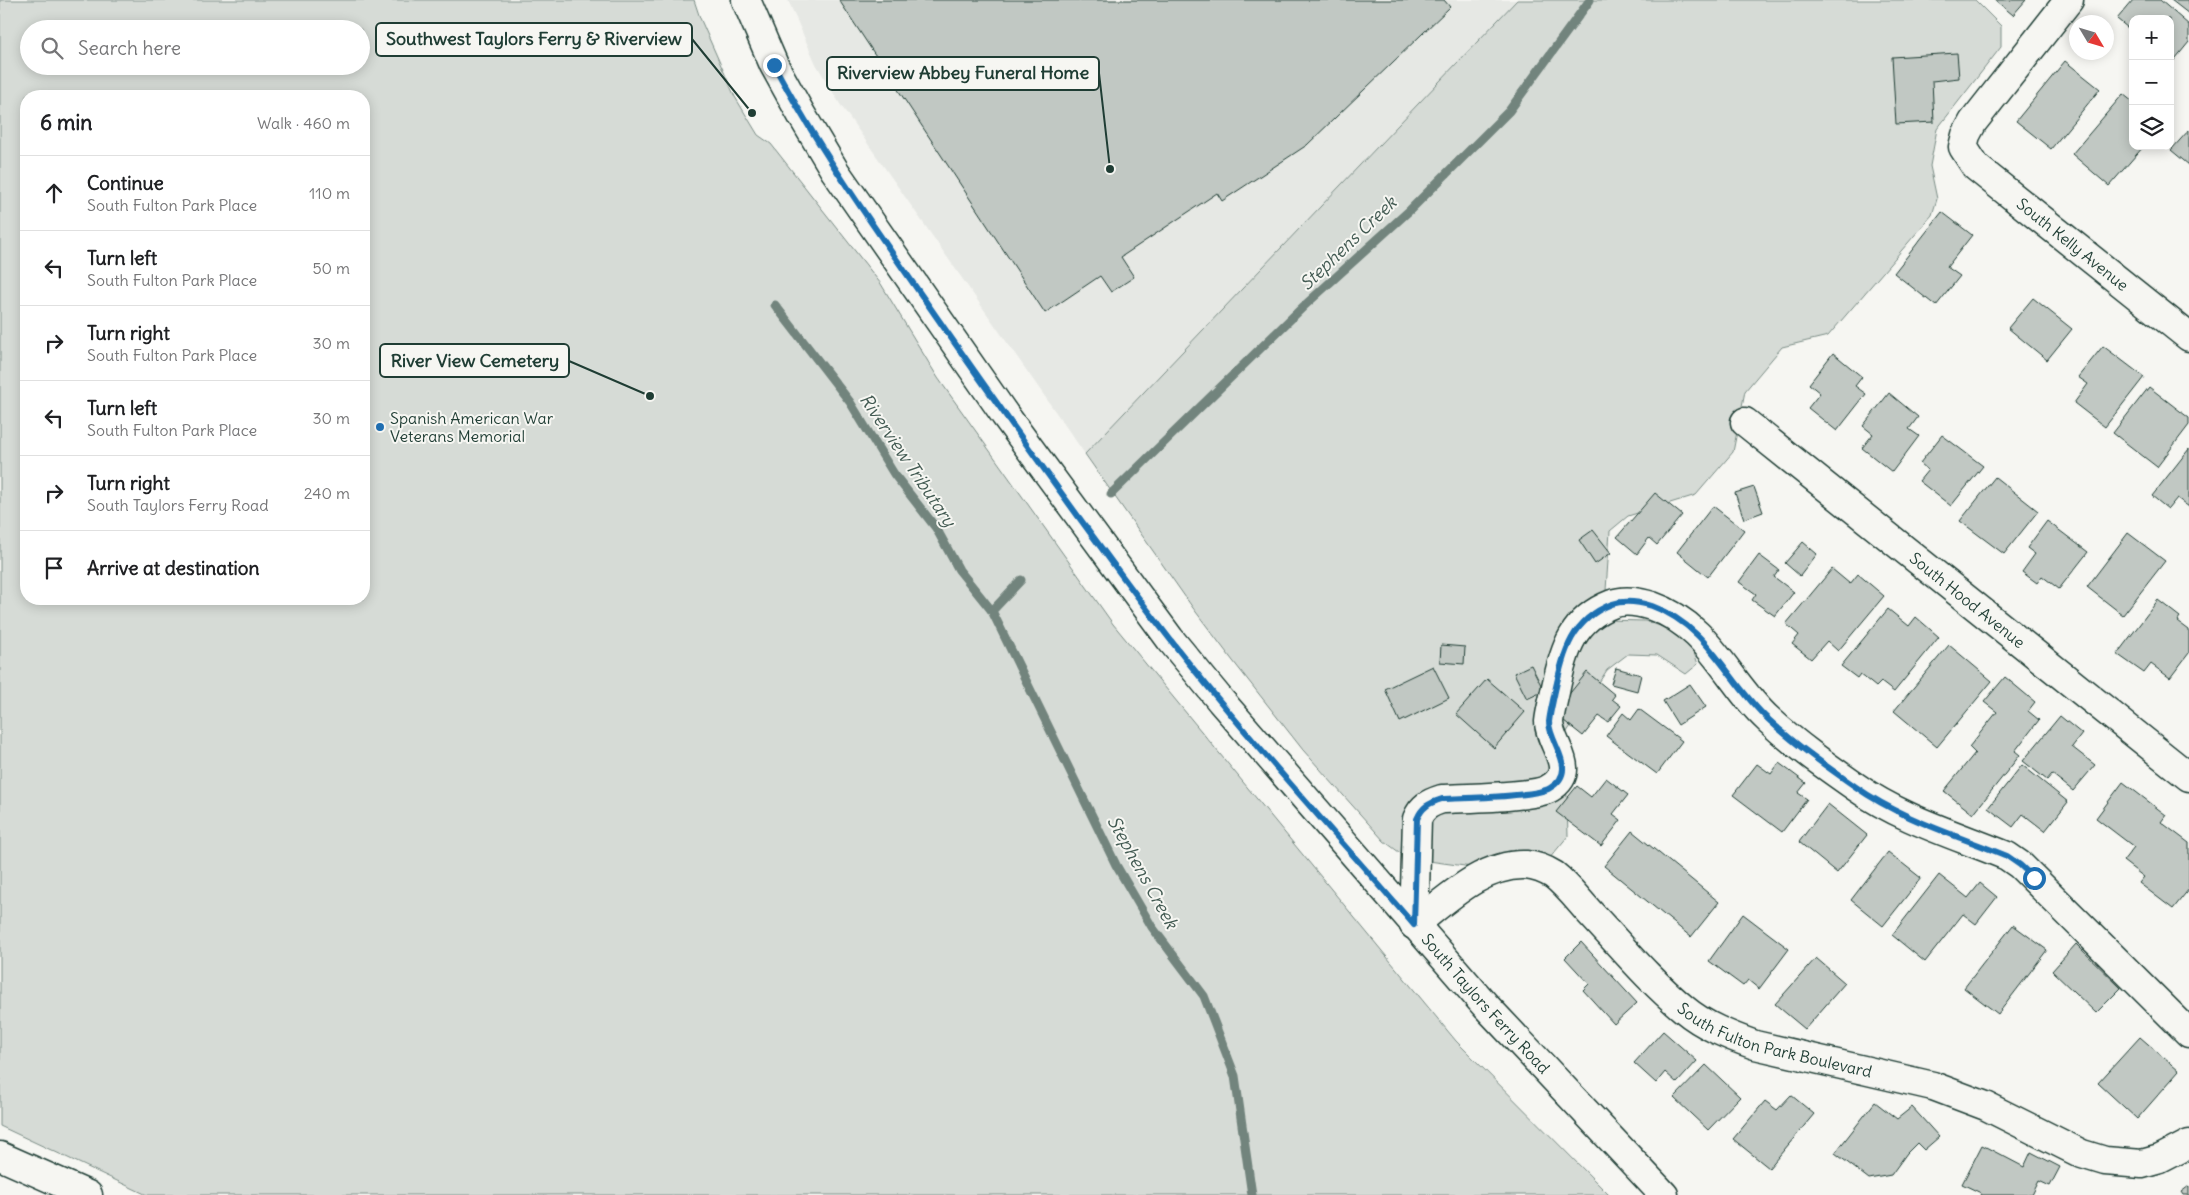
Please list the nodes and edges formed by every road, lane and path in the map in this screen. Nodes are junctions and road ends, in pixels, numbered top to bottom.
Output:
1 (746, 0) edge
2 (2068, 0) edge
3 (2189, 337) edge
4 (1745, 422) dead end
5 (2189, 777) edge
6 (1414, 925) junction
7 (2189, 1033) edge
8 (2189, 1144) edge
9 (0, 1156) edge
10 (88, 1195) edge
11 (1664, 1195) edge

1 - 6 street, South Taylors Ferry Road
2 - 3 street, South Kelly Avenue
4 - 5 street, South Hood Avenue
6 - 7 street
6 - 8 street, South Fulton Park Boulevard
6 - 11 street, South Taylors Ferry Road
9 - 10 street

